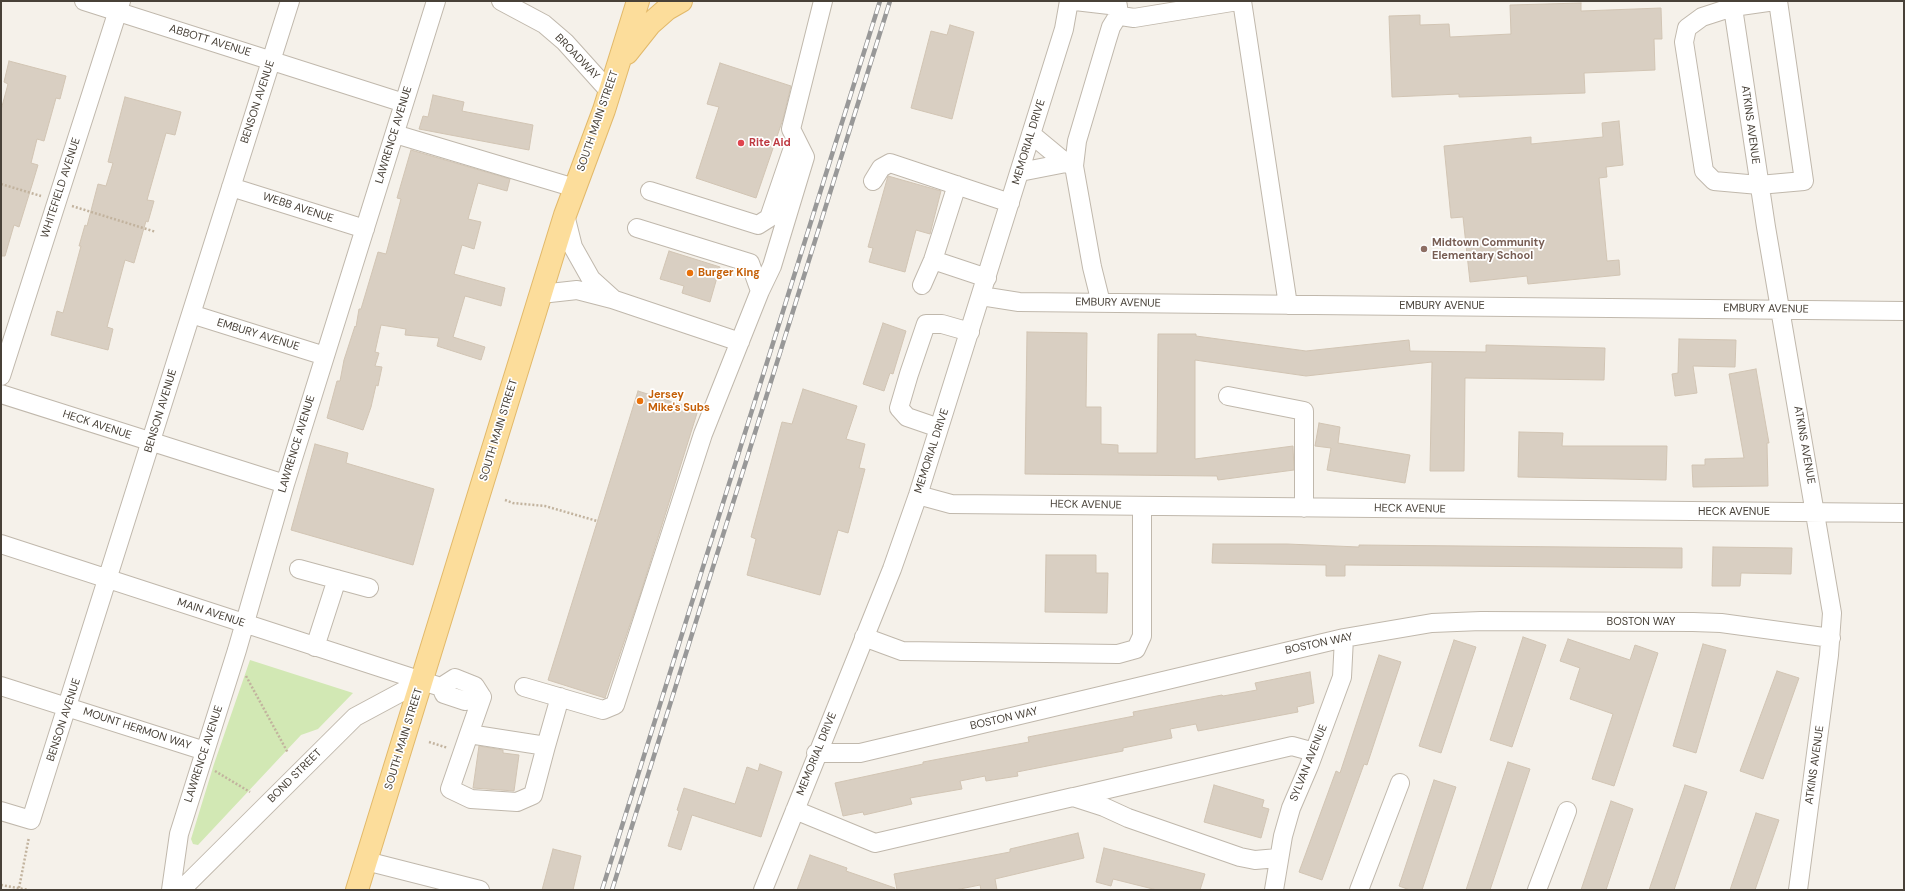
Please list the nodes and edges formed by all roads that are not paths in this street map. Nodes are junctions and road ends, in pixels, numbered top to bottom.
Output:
1 (84, 1) edge
2 (290, 1) edge
3 (436, 1) edge
4 (501, 1) edge
5 (638, 1) edge
6 (681, 1) edge
7 (812, 1) edge
8 (823, 1) edge
9 (1069, 1) edge
10 (1075, 1) edge
11 (1777, 1) edge
12 (1733, 4) edge
13 (1241, 5) edge
14 (119, 6) edge
15 (1118, 7) edge
16 (818, 20) junction
17 (271, 60) junction
18 (616, 71) junction
19 (610, 92) junction
20 (404, 103) junction
21 (395, 134) junction
22 (1031, 134) junction
23 (796, 139) junction
24 (1070, 164) junction
25 (1020, 172) junction
26 (873, 182) dead end
27 (957, 185) junction
28 (1759, 186) junction
29 (231, 187) junction
30 (575, 188) junction
31 (650, 191) dead end
32 (1010, 203) junction
33 (565, 215) junction
34 (637, 228) dead end
35 (365, 230) junction
36 (933, 260) junction
37 (987, 278) junction
38 (922, 285) dead end
39 (760, 291) junction
40 (541, 294) junction
41 (981, 296) junction
42 (612, 299) junction
43 (1101, 303) junction
44 (1288, 305) junction
45 (1780, 309) junction
46 (1904, 311) edge
47 (191, 314) junction
48 (970, 332) junction
49 (740, 342) junction
50 (325, 356) junction
51 (1, 376) edge
52 (1, 394) edge
53 (1228, 396) dead end
54 (939, 428) junction
55 (151, 442) junction
56 (285, 484) junction
57 (918, 496) junction
58 (1142, 506) junction
59 (1304, 508) junction
60 (1815, 512) junction
61 (1904, 513) edge
62 (1, 544) edge
63 (299, 569) dead end
64 (337, 579) junction
65 (107, 580) junction
66 (369, 588) dead end
67 (244, 624) junction
68 (864, 637) junction
69 (1344, 638) junction
70 (1832, 638) junction
71 (315, 647) junction
72 (1, 686) edge
73 (436, 687) junction
74 (524, 687) dead end
75 (560, 697) junction
76 (68, 707) junction
77 (469, 734) junction
78 (546, 746) junction
79 (1314, 752) junction
80 (816, 753) junction
81 (203, 756) junction
82 (1400, 783) dead end
83 (1073, 797) junction
84 (795, 810) junction
85 (1, 811) edge
86 (1567, 811) dead end
87 (1278, 858) junction
88 (366, 860) junction
89 (171, 890) edge
90 (181, 890) edge
91 (357, 890) edge
92 (480, 890) edge
93 (763, 890) edge
94 (1274, 890) edge
95 (1359, 890) edge
96 (1537, 890) edge
97 (1798, 890) edge

1 - 14 street, ABBOTT AVENUE
2 - 17 street, BENSON AVENUE
3 - 20 street, LAWRENCE AVENUE
4 - 19 street, BROADWAY
5 - 18 main road, SOUTH MAIN STREET
6 - 18 main road
7 - 16 street
8 - 16 street
9 - 22 street, MEMORIAL DRIVE
10 - 15 street
11 - 12 street
11 - 28 street
12 - 28 street, ATKINS AVENUE
12 - 28 street
13 - 15 street
13 - 44 street
14 - 17 street, ABBOTT AVENUE
14 - 51 street, WHITEFIELD AVENUE
15 - 24 street
16 - 23 street
17 - 20 street, ABBOTT AVENUE
17 - 29 street, BENSON AVENUE
18 - 19 main road, SOUTH MAIN STREET
19 - 30 main road, SOUTH MAIN STREET
20 - 21 street, LAWRENCE AVENUE
21 - 30 street
21 - 35 street, LAWRENCE AVENUE
22 - 24 street
22 - 25 street, MEMORIAL DRIVE
23 - 31 street
23 - 39 street
24 - 25 street
24 - 43 street
25 - 32 street, MEMORIAL DRIVE
26 - 27 street
27 - 32 street
27 - 36 street
28 - 45 street, ATKINS AVENUE
29 - 35 street, WEBB AVENUE
29 - 47 street, BENSON AVENUE
30 - 33 main road, SOUTH MAIN STREET
32 - 37 street, MEMORIAL DRIVE
33 - 40 main road, SOUTH MAIN STREET
33 - 42 street
34 - 39 street
35 - 50 street, LAWRENCE AVENUE
36 - 37 street
36 - 38 street
37 - 41 street, MEMORIAL DRIVE
39 - 49 street
40 - 42 street
40 - 73 main road, SOUTH MAIN STREET
41 - 43 street, EMBURY AVENUE
41 - 48 street, MEMORIAL DRIVE
42 - 49 street
43 - 44 street, EMBURY AVENUE
44 - 45 street, EMBURY AVENUE
45 - 46 street, EMBURY AVENUE
45 - 60 street, ATKINS AVENUE
47 - 50 street, EMBURY AVENUE
47 - 55 street, BENSON AVENUE
48 - 54 street, MEMORIAL DRIVE
48 - 54 street
49 - 75 street
50 - 56 street, LAWRENCE AVENUE
52 - 55 street, HECK AVENUE
53 - 59 street
54 - 57 street, MEMORIAL DRIVE
55 - 56 street, HECK AVENUE
55 - 65 street, BENSON AVENUE
56 - 67 street, LAWRENCE AVENUE
57 - 58 street, HECK AVENUE
57 - 68 street, MEMORIAL DRIVE
58 - 59 street, HECK AVENUE
58 - 68 street
59 - 60 street, HECK AVENUE
60 - 61 street, HECK AVENUE
60 - 70 street, ATKINS AVENUE
62 - 65 street, MAIN AVENUE
63 - 64 street
64 - 66 street
64 - 71 street
65 - 67 street, MAIN AVENUE
65 - 76 street, BENSON AVENUE
67 - 71 street, MAIN AVENUE
67 - 81 street, LAWRENCE AVENUE
68 - 80 street, MEMORIAL DRIVE
69 - 70 street, BOSTON WAY
69 - 79 street, SYLVAN AVENUE
69 - 80 street, BOSTON WAY
70 - 97 street, ATKINS AVENUE
71 - 73 street, MAIN AVENUE
72 - 76 street, MOUNT HERMON WAY
73 - 77 street, BOND STREET
73 - 88 main road, SOUTH MAIN STREET
73 - 90 street, BOND STREET
74 - 75 street
75 - 78 street
76 - 81 street, MOUNT HERMON WAY
76 - 85 street, BENSON AVENUE
77 - 78 street
77 - 78 street
79 - 83 street
79 - 87 street, SYLVAN AVENUE
80 - 84 street, MEMORIAL DRIVE
81 - 89 street, LAWRENCE AVENUE
82 - 95 street
83 - 84 street
83 - 87 street
84 - 93 street, MEMORIAL DRIVE
86 - 96 street
87 - 94 street, SYLVAN AVENUE
88 - 91 main road, SOUTH MAIN STREET
88 - 92 street

